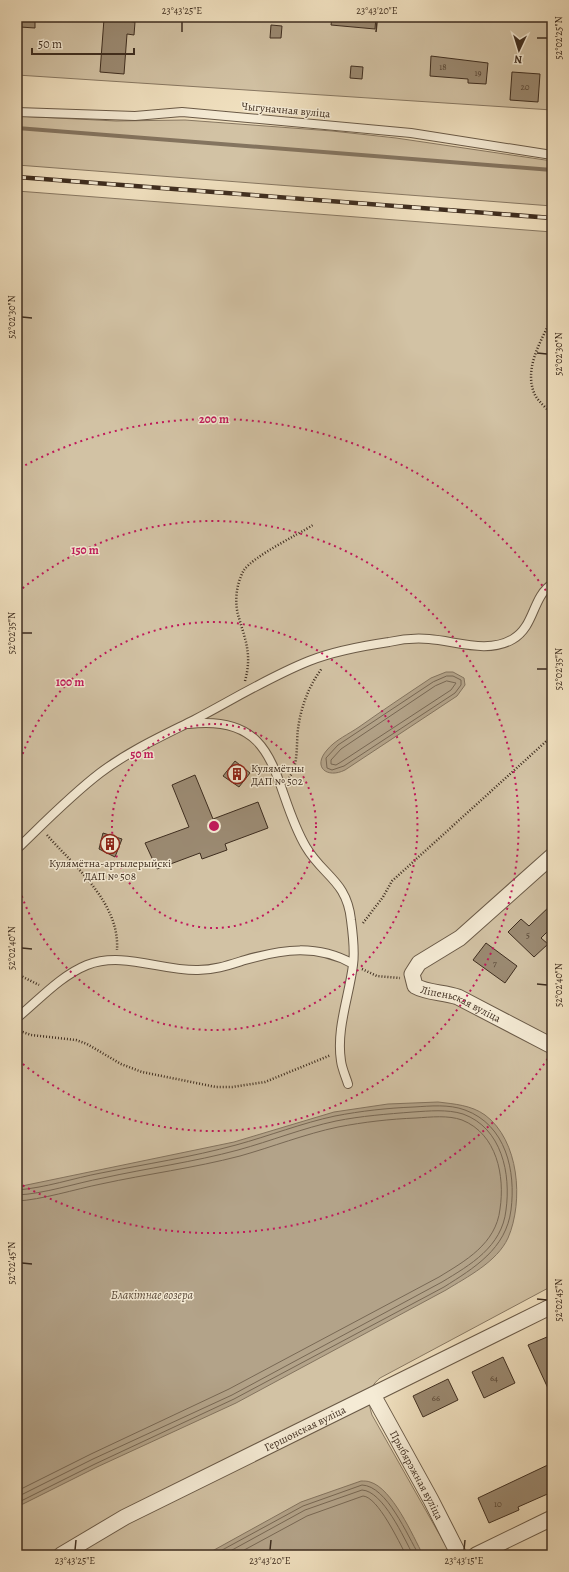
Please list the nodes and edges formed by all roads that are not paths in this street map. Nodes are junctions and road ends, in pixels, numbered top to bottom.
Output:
1 (17, 112) edge
2 (552, 155) edge
3 (552, 584) edge
4 (183, 725) junction
5 (17, 849) edge
6 (552, 856) edge
7 (353, 964) junction
8 (17, 1018) edge
9 (552, 1046) edge
10 (348, 1084) dead end
11 (552, 1306) edge
12 (373, 1395) junction
13 (552, 1518) edge
14 (61, 1555) edge
15 (459, 1555) edge
16 (476, 1555) edge

1 - 2 lane, Чыгуначная вуліца
3 - 4 lane
4 - 5 lane
4 - 7 lane
6 - 9 street, Ліпеньская вуліца
7 - 8 lane
7 - 10 lane
11 - 12 street, Гершонская вуліца
12 - 14 street, Гершонская вуліца
12 - 15 street, Прыбярэжная вуліца
13 - 16 street

